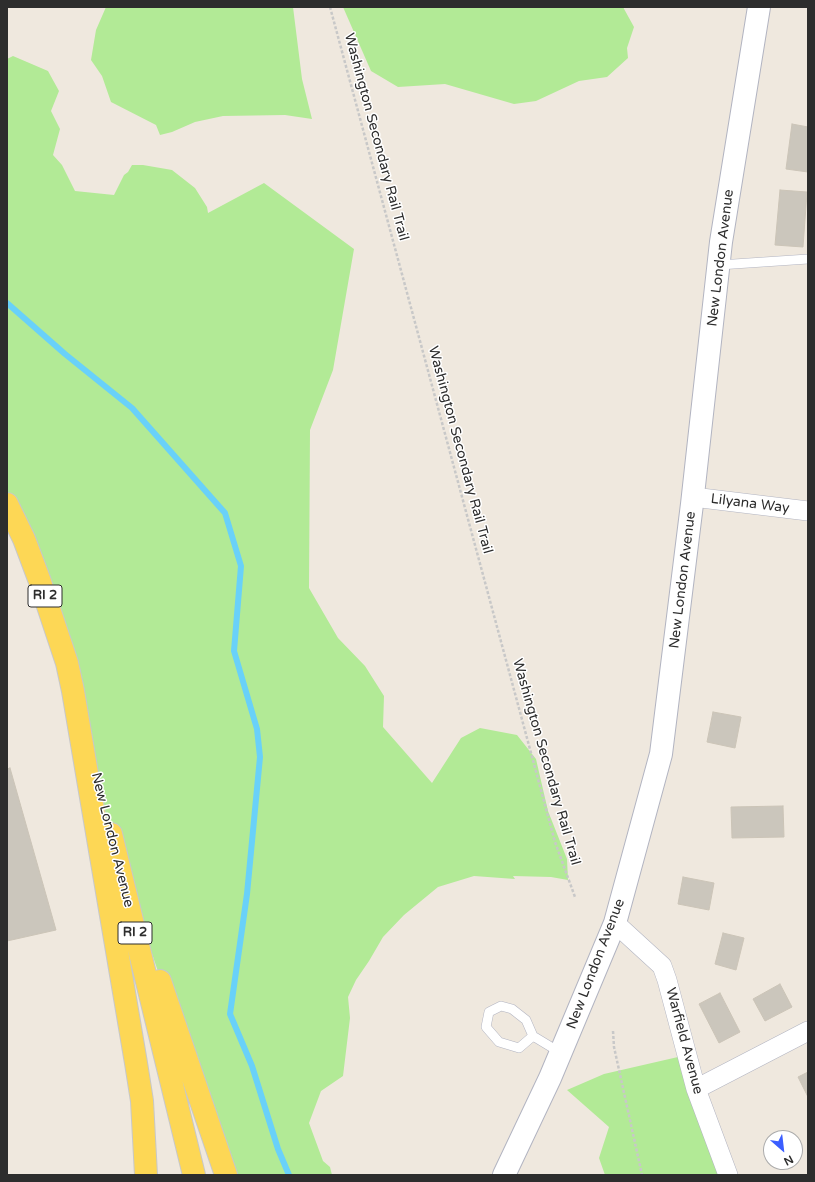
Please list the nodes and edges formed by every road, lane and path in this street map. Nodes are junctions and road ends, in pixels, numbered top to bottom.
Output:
1 (330, 7) edge
2 (759, 7) edge
3 (808, 259) edge
4 (719, 265) junction
5 (693, 497) junction
6 (7, 504) edge
7 (808, 511) edge
8 (73, 692) junction
9 (114, 846) junction
10 (574, 897) dead end
11 (615, 923) junction
12 (808, 1031) edge
13 (613, 1032) dead end
14 (533, 1036) junction
15 (561, 1053) junction
16 (696, 1089) junction
17 (526, 1132) junction
18 (146, 1175) edge
19 (194, 1175) edge
20 (226, 1175) edge
21 (504, 1175) edge
22 (514, 1175) edge
23 (642, 1175) edge
24 (728, 1175) edge

1 - 10 path, Washington Secondary Rail Trail
2 - 4 main road, New London Avenue
3 - 4 lane
4 - 5 main road, New London Avenue
5 - 7 street, Lilyana Way
5 - 11 main road, New London Avenue
6 - 8 main road, RI 2
8 - 9 main road, New London Avenue / RI 2
8 - 18 main road
9 - 19 main road, New London Avenue / RI 2
9 - 20 main road
11 - 15 main road, New London Avenue
11 - 16 street, Warfield Avenue
12 - 16 street
13 - 23 path
14 - 14 lane
14 - 15 lane
15 - 17 main road, New London Avenue
16 - 24 street, Warfield Avenue
17 - 21 main road, New London Avenue
17 - 22 main road, New London Avenue

